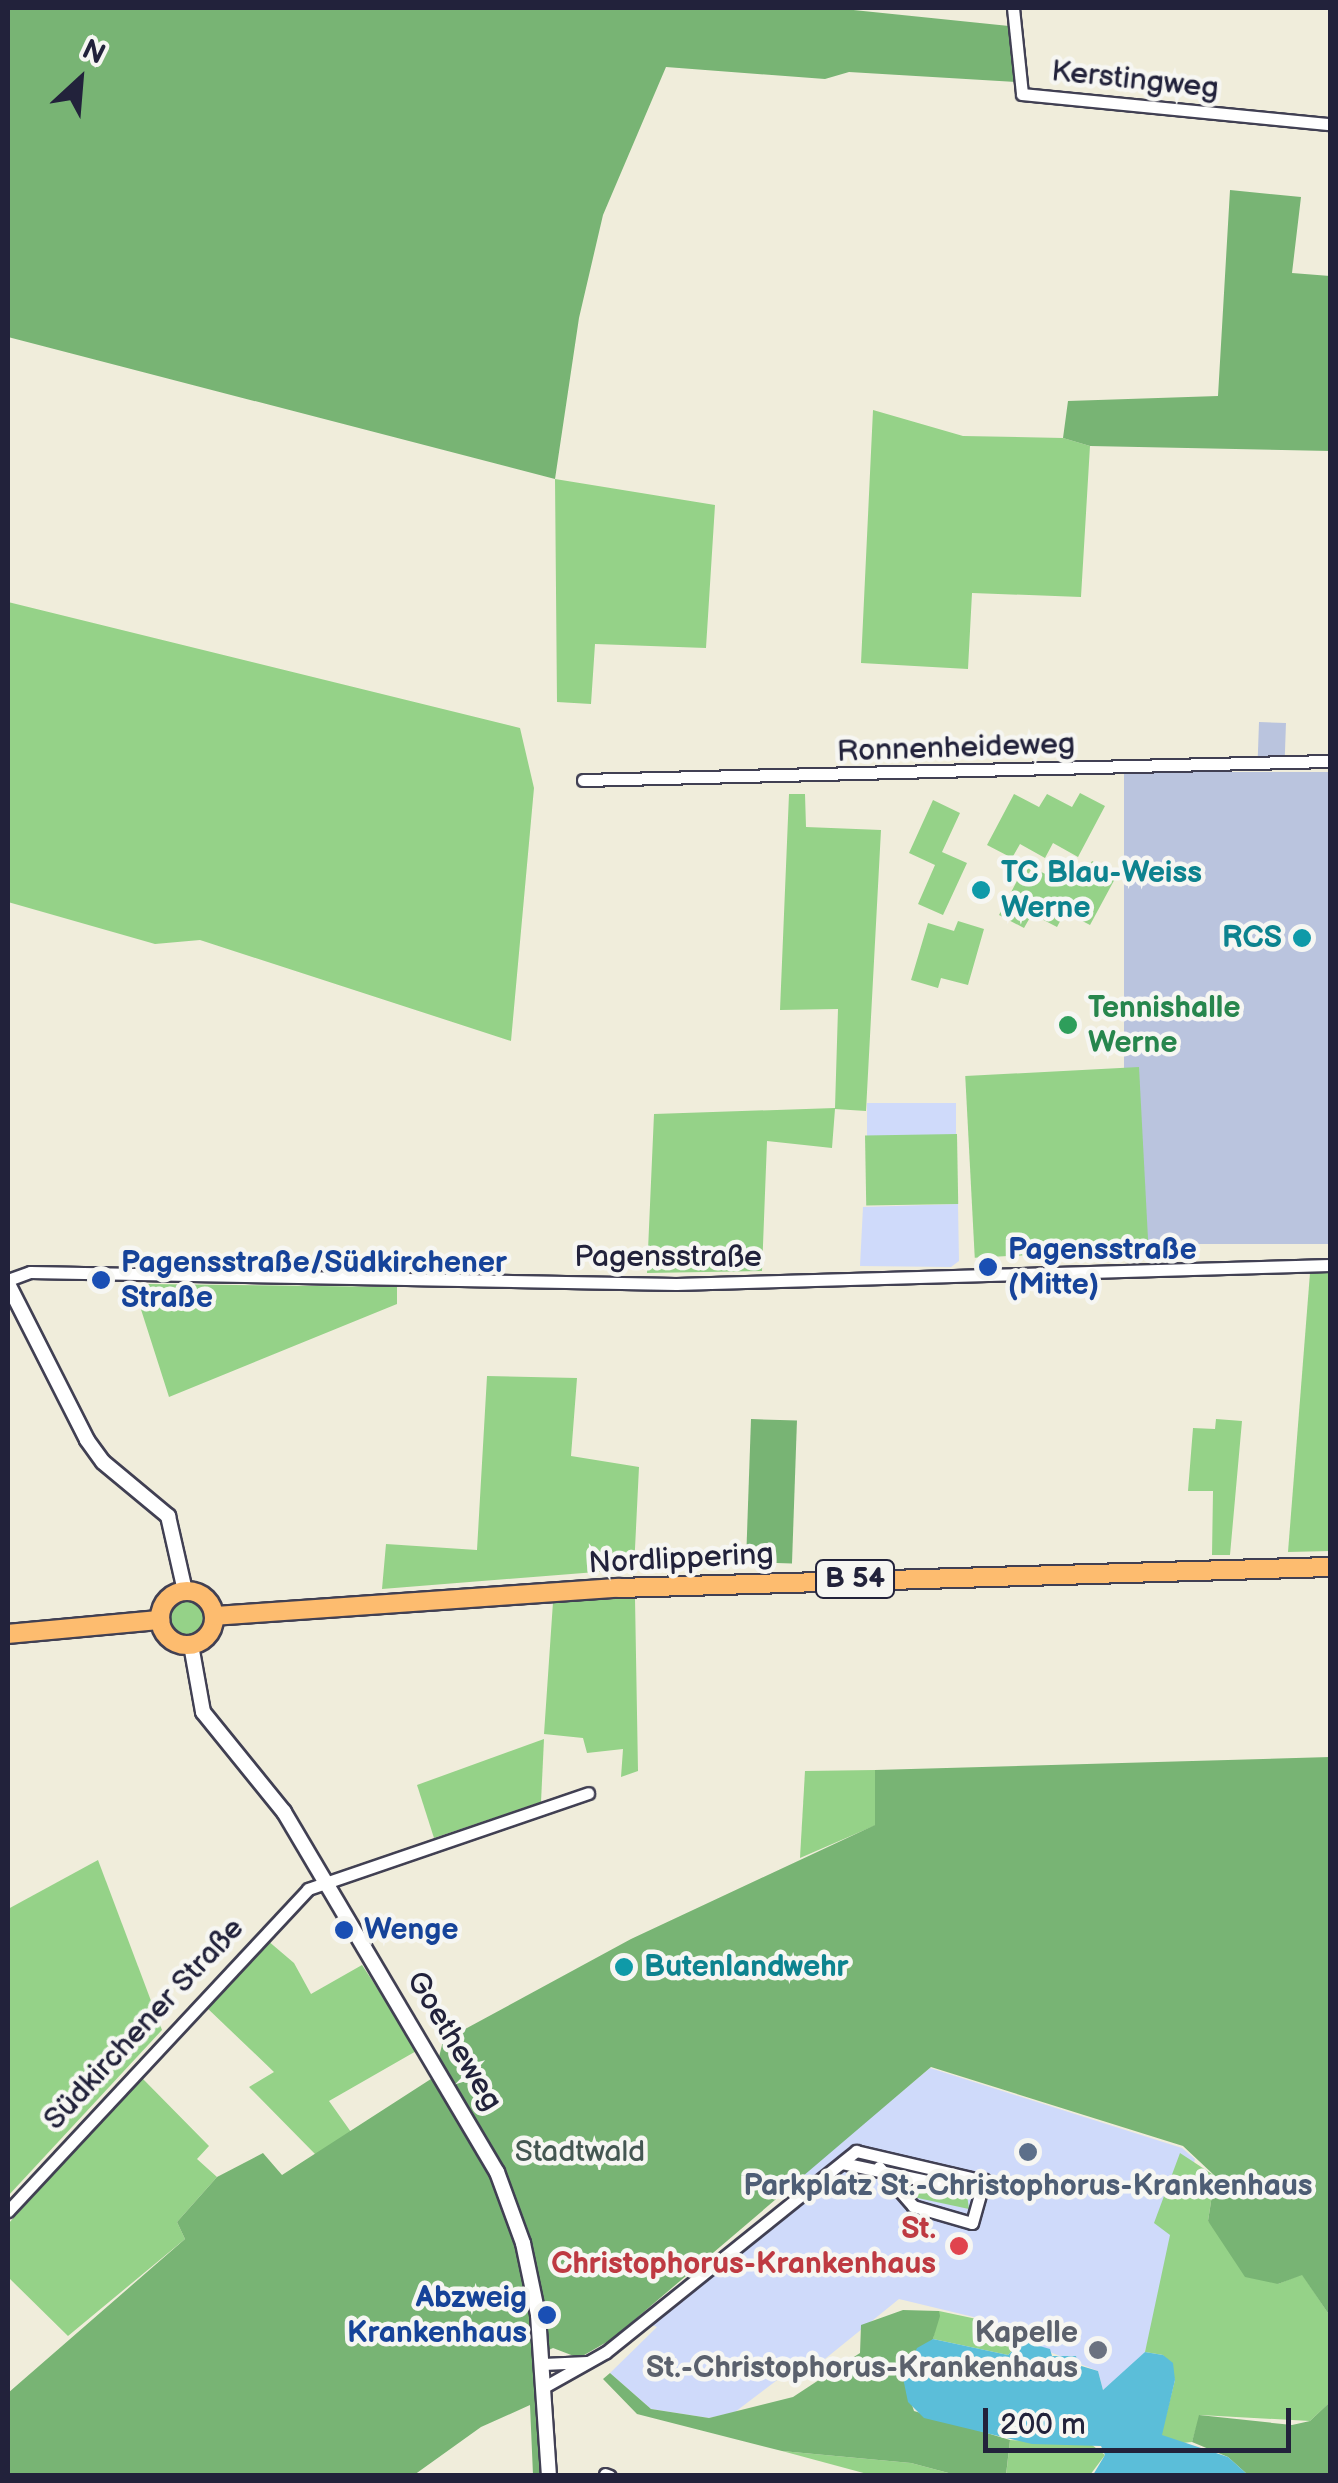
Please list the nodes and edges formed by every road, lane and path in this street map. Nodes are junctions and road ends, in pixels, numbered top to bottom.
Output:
1 (1013, 8) edge
2 (1330, 124) edge
3 (1330, 761) edge
4 (583, 780) dead end
5 (1330, 1265) edge
6 (8, 1282) edge
7 (1330, 1566) edge
8 (185, 1591) junction
9 (214, 1616) junction
10 (160, 1620) junction
11 (8, 1634) edge
12 (191, 1644) junction
13 (588, 1793) dead end
14 (325, 1880) junction
15 (834, 2166) junction
16 (879, 2167) junction
17 (1046, 2185) dead end
18 (982, 2186) junction
19 (8, 2211) edge
20 (587, 2362) junction
21 (543, 2364) junction
22 (544, 2387) junction
23 (549, 2476) edge

1 - 2 street, Kerstingweg
3 - 4 street, Ronnenheideweg
5 - 6 street, Pagensstraße
6 - 8 street
7 - 9 main road, Nordlippering / B 54
8 - 9 main road
8 - 10 main road
9 - 12 main road
10 - 11 main road
10 - 12 main road
12 - 14 street
13 - 14 street, Südkirchener Straße
14 - 19 street, Südkirchener Straße
14 - 21 street, Goetheweg
15 - 16 street
15 - 18 street
15 - 20 street
16 - 18 street
16 - 18 street
17 - 18 street
20 - 21 street
20 - 22 street
21 - 22 street, Goetheweg
22 - 23 street, Goetheweg

